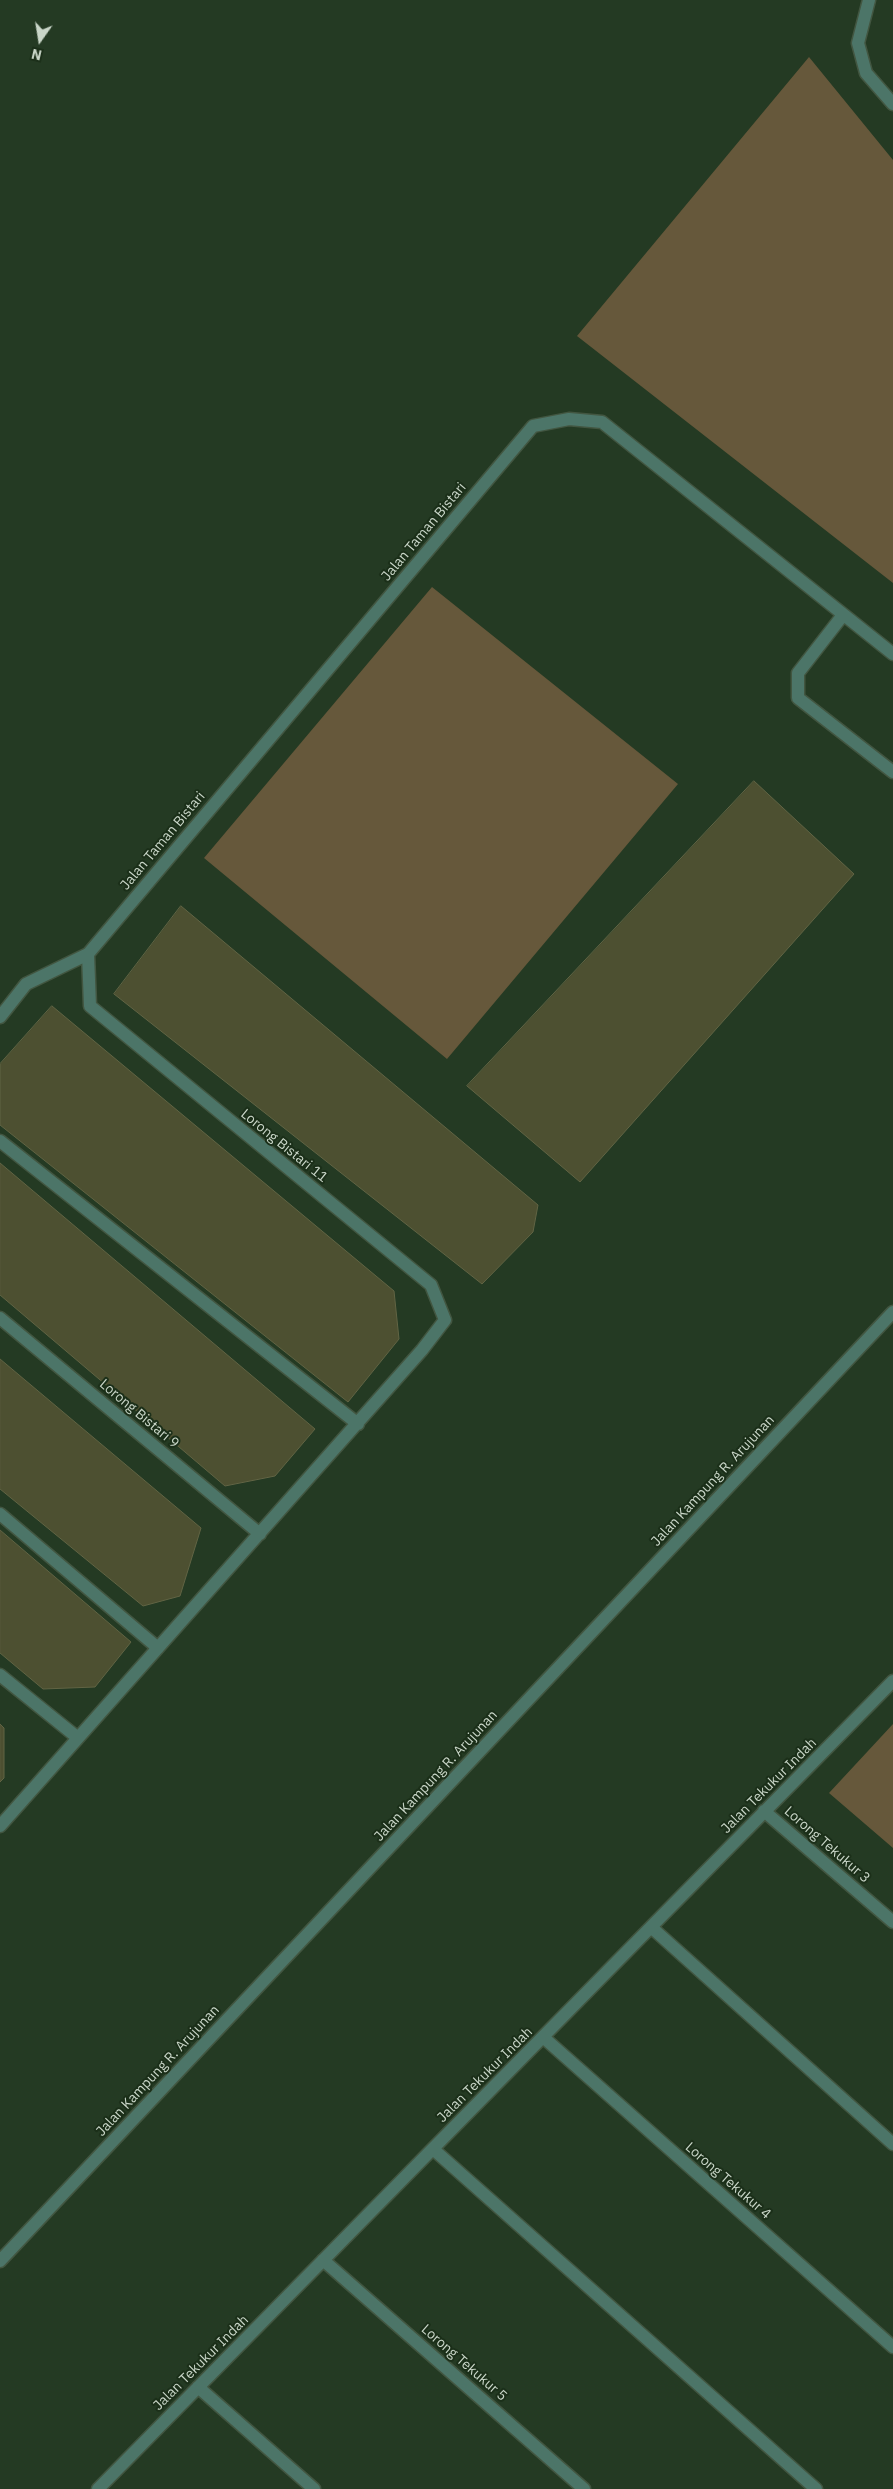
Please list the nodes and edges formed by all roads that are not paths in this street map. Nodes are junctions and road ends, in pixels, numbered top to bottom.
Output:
1 (869, 0) edge
2 (893, 104) edge
3 (843, 614) junction
4 (893, 654) edge
5 (893, 772) edge
6 (88, 954) junction
7 (0, 1017) edge
8 (0, 1141) edge
9 (893, 1312) edge
10 (0, 1318) edge
11 (358, 1424) junction
12 (0, 1514) edge
13 (260, 1534) junction
14 (158, 1648) junction
15 (0, 1674) edge
16 (893, 1681) edge
17 (78, 1738) junction
18 (764, 1811) junction
19 (0, 1826) edge
20 (893, 1922) edge
21 (651, 1927) junction
22 (543, 2037) junction
23 (893, 2144) edge
24 (433, 2149) junction
25 (324, 2260) junction
26 (0, 2261) edge
27 (893, 2347) edge
28 (198, 2387) junction
29 (98, 2489) edge
30 (314, 2489) edge
31 (584, 2489) edge
32 (816, 2489) edge

1 - 2 street
3 - 4 street, Jalan Taman Bistari
3 - 5 street
3 - 6 street, Jalan Taman Bistari
6 - 7 street
6 - 11 street, Lorong Bistari 11
8 - 11 street
9 - 26 street, Jalan Kampung R. Arujunan
10 - 13 street, Lorong Bistari 9
11 - 13 street
12 - 14 street
13 - 14 street
14 - 17 street
15 - 17 street
16 - 18 street, Jalan Tekukur Indah
17 - 19 street
18 - 20 street, Lorong Tekukur 3
18 - 21 street, Jalan Tekukur Indah
21 - 22 street, Jalan Tekukur Indah
21 - 23 street
22 - 24 street, Jalan Tekukur Indah
22 - 27 street, Lorong Tekukur 4
24 - 25 street, Jalan Tekukur Indah
24 - 32 street
25 - 28 street, Jalan Tekukur Indah
25 - 31 street, Lorong Tekukur 5
28 - 29 street, Jalan Tekukur Indah
28 - 30 street

